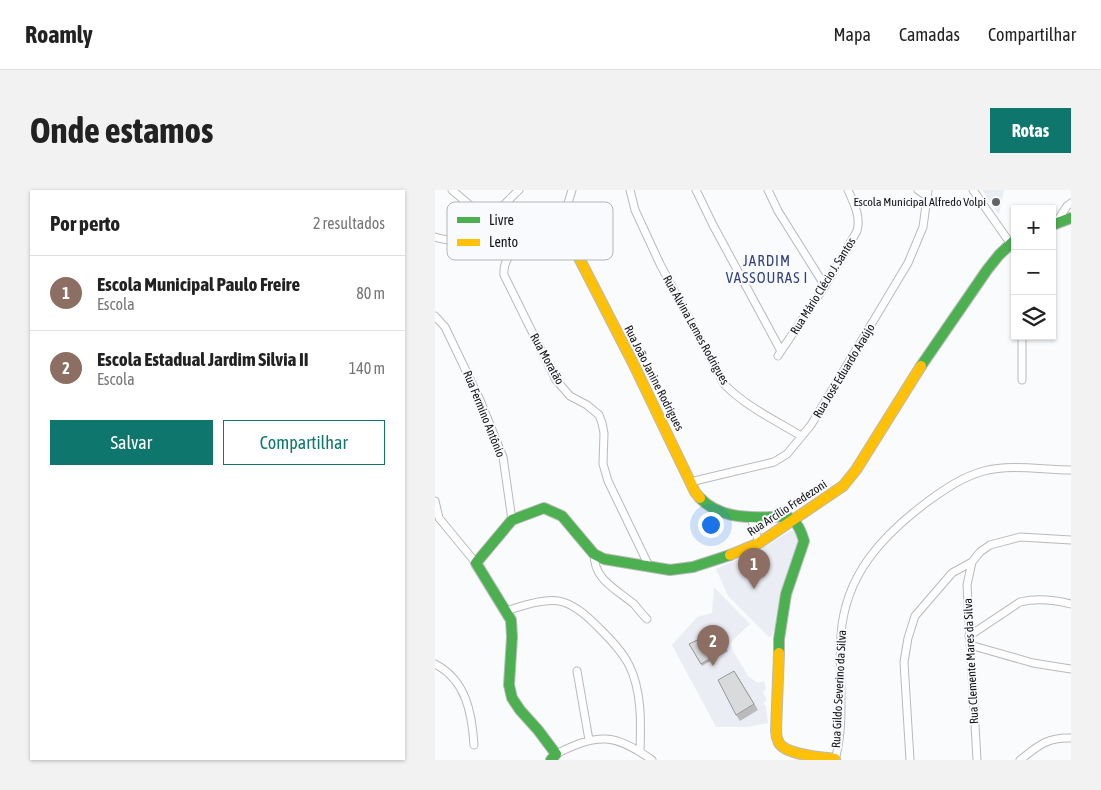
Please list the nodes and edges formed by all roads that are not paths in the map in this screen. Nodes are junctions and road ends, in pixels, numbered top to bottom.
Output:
1 (452, 190) edge
2 (519, 190) edge
3 (572, 190) edge
4 (631, 190) edge
5 (696, 190) edge
6 (768, 190) edge
7 (848, 190) edge
8 (918, 190) edge
9 (973, 190) edge
10 (928, 193) edge
11 (466, 202) edge
12 (506, 202) edge
13 (568, 202) edge
14 (1071, 203) edge
15 (1071, 218) edge
16 (1056, 221) edge
17 (1056, 223) edge
18 (1011, 238) edge
19 (1011, 243) edge
20 (506, 260) edge
21 (580, 260) edge
22 (825, 286) junction
23 (435, 316) edge
24 (1022, 340) edge
25 (1022, 380) dead end
26 (801, 436) junction
27 (1071, 470) edge
28 (690, 482) junction
29 (435, 500) edge
30 (437, 518) edge
31 (751, 518) junction
32 (512, 520) junction
33 (793, 520) junction
34 (1071, 540) edge
35 (759, 543) junction
36 (594, 554) junction
37 (972, 562) junction
38 (476, 563) junction
39 (649, 566) junction
40 (1071, 604) edge
41 (506, 611) junction
42 (647, 619) dead end
43 (969, 636) junction
44 (970, 646) junction
45 (435, 664) edge
46 (1071, 668) edge
47 (577, 671) dead end
48 (1071, 738) edge
49 (589, 740) junction
50 (475, 745) dead end
51 (640, 752) junction
52 (553, 757) edge
53 (835, 759) edge
54 (652, 760) edge
55 (910, 760) edge
56 (977, 760) edge
57 (1020, 760) edge

1 - 11 street
2 - 12 street
3 - 13 street, Rua Moratão
4 - 26 street, Rua Alvina Lemes Rodrigues
5 - 22 street, Rua Mário Clécio J. Santos
6 - 22 street
7 - 22 street, Rua Mário Clécio J. Santos
8 - 10 street
9 - 18 street
10 - 26 street, Rua José Eduardo Araújo
14 - 16 street
15 - 17 street
19 - 33 street, Rua Arcílio Fredezoni
20 - 39 street, Rua Moratão
21 - 28 street, Rua João Janine Rodrigues
23 - 32 street, Rua Fermino Antônio
24 - 25 street
26 - 28 street, Rua José Eduardo Araújo
27 - 53 street, Rua Gildo Severino da Silva
28 - 31 street, Rua João Janine Rodrigues
29 - 30 street
30 - 38 street
31 - 33 street, Rua João Janine Rodrigues
31 - 35 street
32 - 36 street
32 - 38 street
33 - 35 street, Rua Arcílio Fredezoni
33 - 53 street
34 - 37 street
35 - 39 street, Rua Arcílio Fredezoni
36 - 39 street, Rua Arcílio Fredezoni
36 - 42 street
37 - 43 street, Rua Clemente Mares da Silva
37 - 55 street
38 - 41 street
40 - 43 street
41 - 51 street
41 - 52 street
43 - 44 street, Rua Clemente Mares da Silva
44 - 46 street
44 - 56 street, Rua Clemente Mares da Silva
45 - 50 street
47 - 49 street
48 - 57 street
49 - 51 street
49 - 52 street
51 - 54 street

